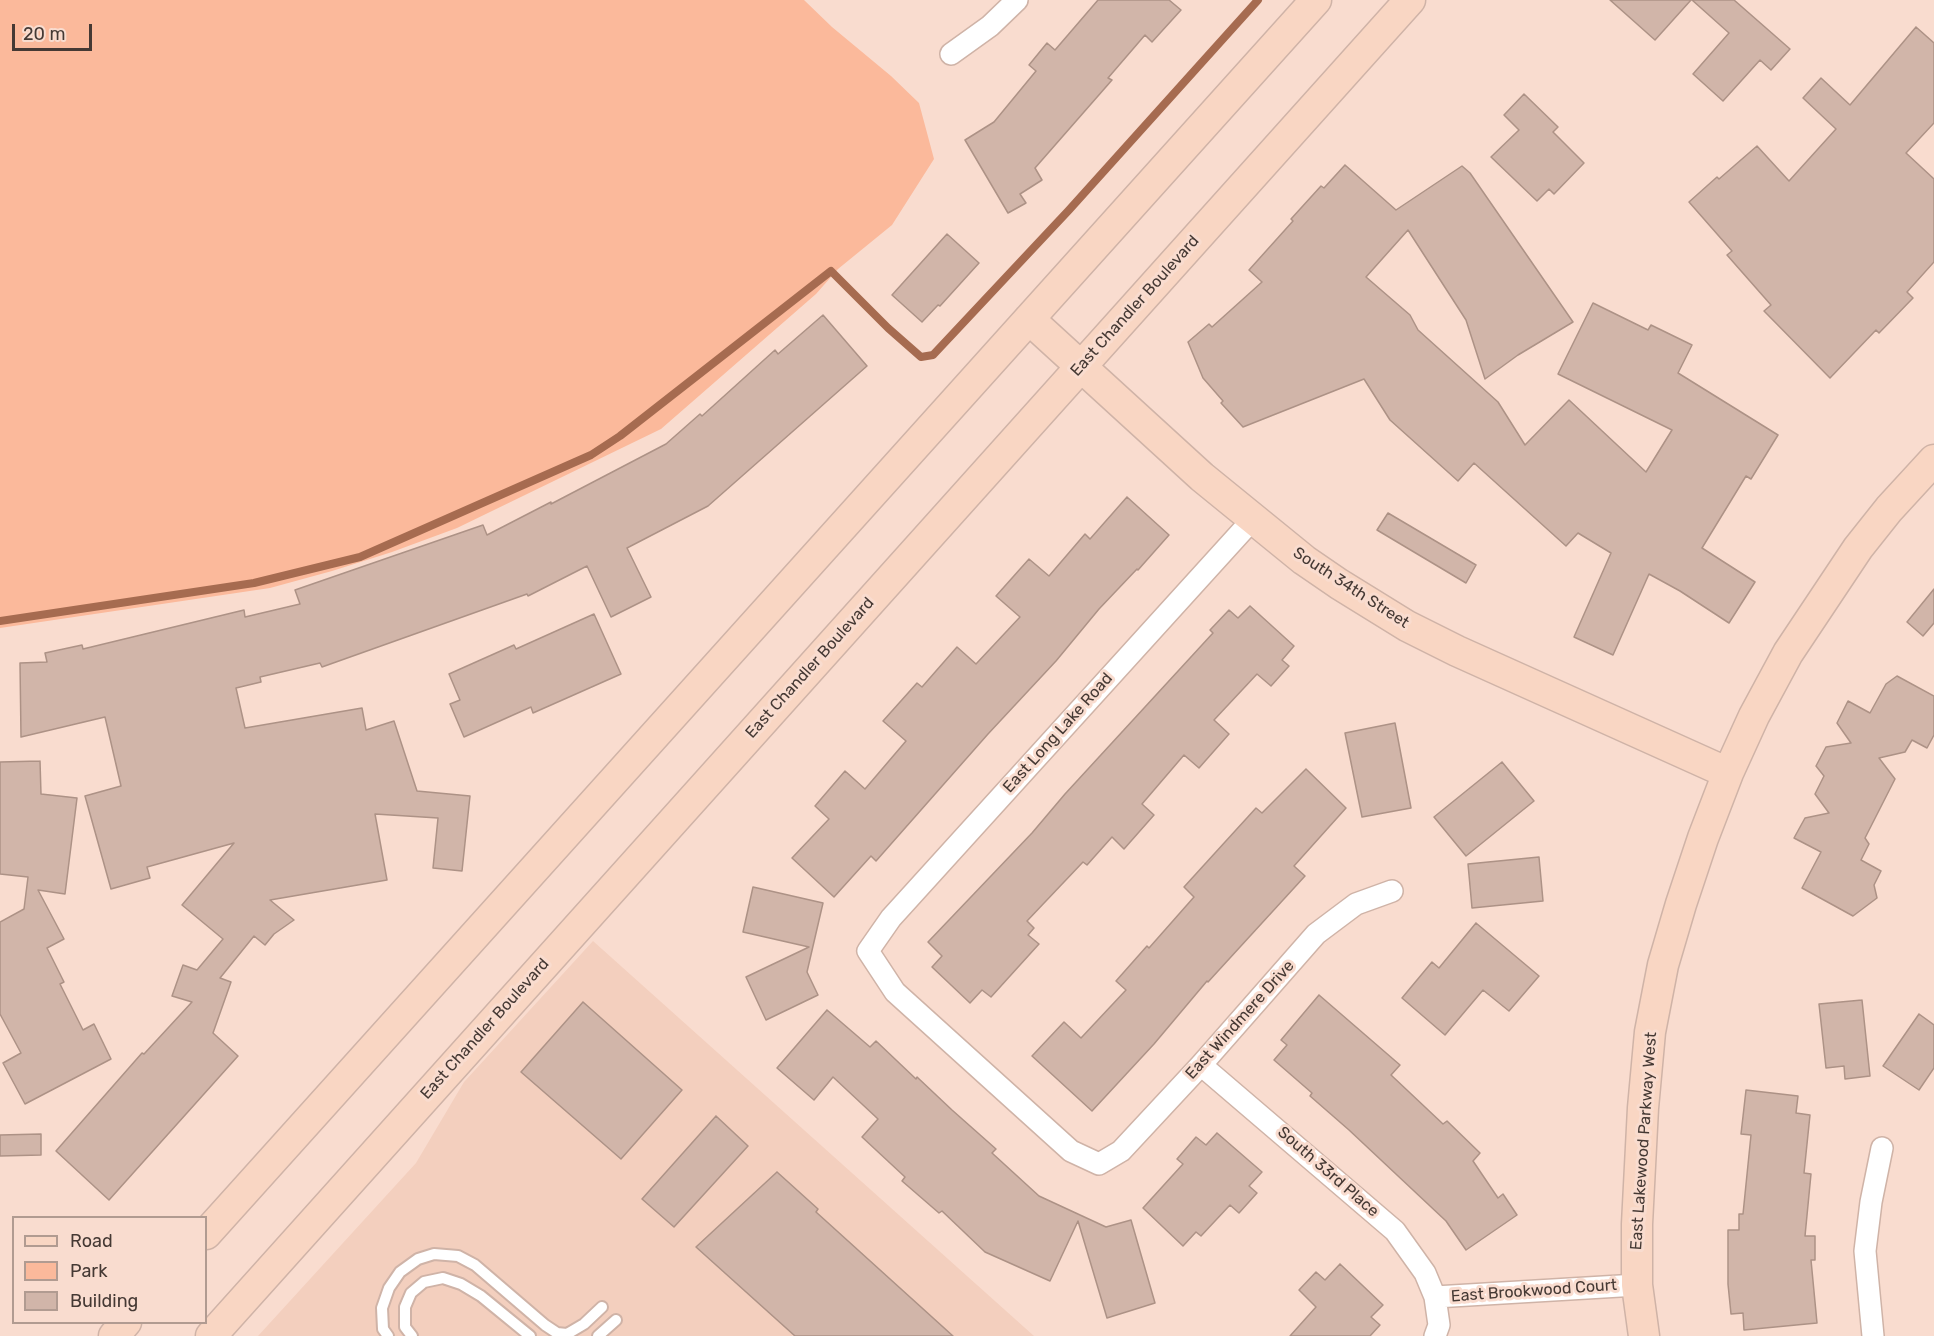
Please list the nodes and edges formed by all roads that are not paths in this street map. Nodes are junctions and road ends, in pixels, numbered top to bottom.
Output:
1 (1017, 0) edge
2 (1316, 0) edge
3 (1410, 0) edge
4 (951, 54) dead end
5 (1029, 319) junction
6 (1082, 366) junction
7 (1934, 460) edge
8 (1253, 519) junction
9 (1728, 772) junction
10 (1392, 891) dead end
11 (1202, 1065) junction
12 (1882, 1148) dead end
13 (1098, 1164) joint
14 (207, 1233) edge
15 (1637, 1285) junction
16 (1435, 1297) junction
17 (602, 1307) dead end
18 (616, 1320) dead end
19 (125, 1324) edge
20 (114, 1336) edge
21 (211, 1336) edge
22 (388, 1336) edge
23 (412, 1336) edge
24 (530, 1336) edge
25 (598, 1336) edge
26 (1435, 1336) edge
27 (1644, 1336) edge
28 (1873, 1336) edge

1 - 4 street
2 - 5 main road
3 - 6 main road, East Chandler Boulevard
5 - 6 main road, South 34th Street
5 - 14 main road
6 - 8 main road, South 34th Street
6 - 21 main road, East Chandler Boulevard
7 - 9 main road, East Lakewood Parkway West
8 - 9 main road, South 34th Street
8 - 13 street, East Long Lake Road
9 - 15 main road, East Lakewood Parkway West
10 - 11 street, East Windmere Drive
11 - 13 street, East Windmere Drive
11 - 16 street, South 33rd Place
12 - 28 street
15 - 16 street, East Brookwood Court
15 - 27 main road, East Lakewood Parkway West
16 - 26 street, East Brookwood Court
17 - 22 lane
18 - 25 lane
19 - 20 main road
23 - 24 lane

